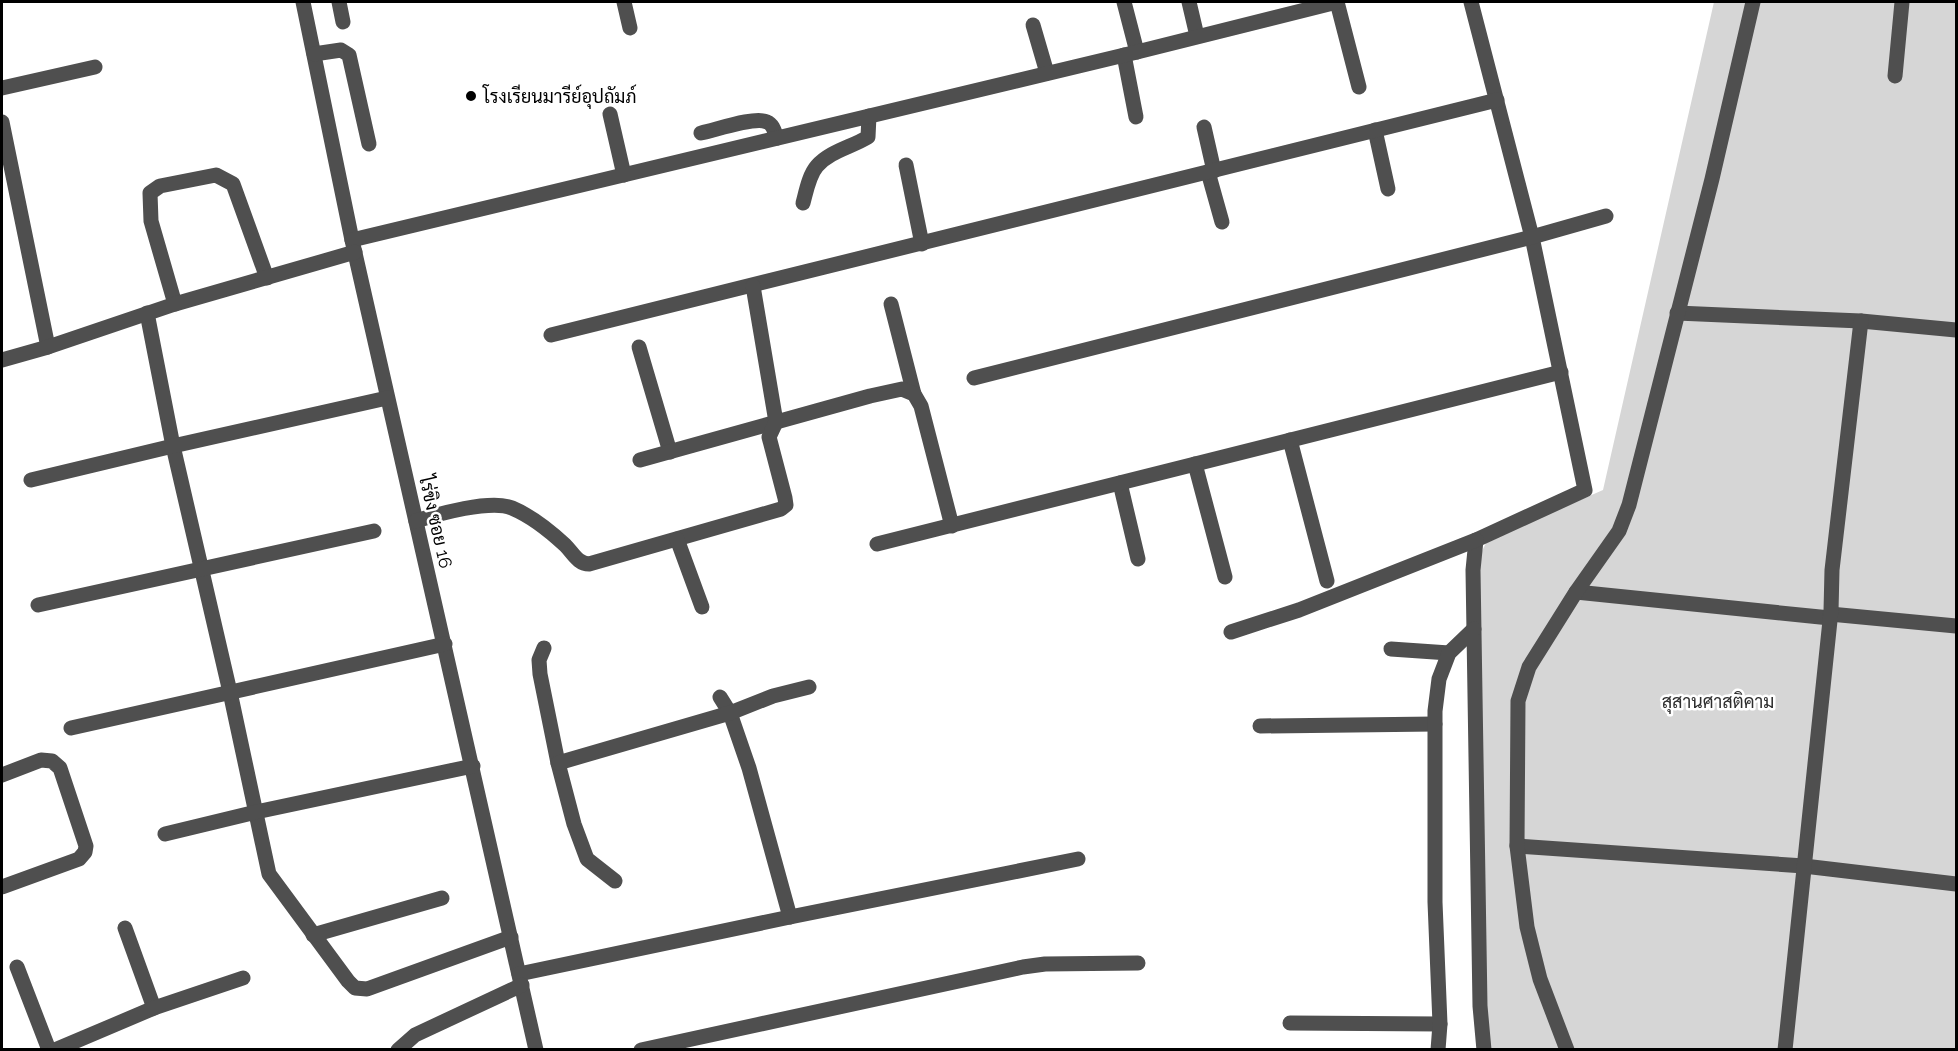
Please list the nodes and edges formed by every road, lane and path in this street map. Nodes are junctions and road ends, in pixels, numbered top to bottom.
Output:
1 (303, 2) edge
2 (339, 2) edge
3 (624, 2) edge
4 (1124, 2) edge
5 (1189, 2) edge
6 (1337, 2) edge
7 (1471, 2) edge
8 (1752, 2) edge
9 (1902, 2) edge
10 (343, 22) dead end
11 (1033, 25) dead end
12 (630, 28) dead end
13 (1197, 36) junction
14 (1130, 53) junction
15 (314, 54) junction
16 (95, 67) dead end
17 (1047, 73) junction
18 (1895, 76) dead end
19 (1359, 87) dead end
20 (2, 88) edge
21 (1497, 100) junction
22 (610, 114) dead end
23 (869, 116) junction
24 (1136, 117) dead end
25 (2, 123) edge
26 (1204, 127) dead end
27 (1375, 130) junction
28 (701, 133) dead end
29 (777, 138) junction
30 (369, 144) dead end
31 (906, 165) dead end
32 (1211, 171) junction
33 (624, 175) junction
34 (1388, 189) dead end
35 (802, 202) dead end
36 (1606, 216) dead end
37 (1222, 222) dead end
38 (1532, 237) junction
39 (922, 244) junction
40 (354, 246) junction
41 (267, 278) junction
42 (753, 286) junction
43 (175, 304) junction
44 (891, 304) dead end
45 (147, 313) junction
46 (1677, 313) junction
47 (1861, 321) junction
48 (1956, 330) edge
49 (551, 336) dead end
50 (48, 347) junction
51 (639, 347) dead end
52 (2, 360) edge
53 (1560, 372) junction
54 (974, 378) dead end
55 (914, 394) junction
56 (387, 398) junction
57 (776, 422) junction
58 (1290, 440) junction
59 (173, 446) junction
60 (670, 452) junction
61 (640, 460) dead end
62 (1195, 464) junction
63 (31, 480) dead end
64 (1120, 483) junction
65 (416, 520) junction
66 (952, 525) junction
67 (374, 531) dead end
68 (677, 539) junction
69 (1476, 540) junction
70 (877, 544) dead end
71 (1138, 559) dead end
72 (202, 569) junction
73 (1225, 577) dead end
74 (1327, 581) dead end
75 (1576, 592) junction
76 (38, 605) dead end
77 (702, 607) dead end
78 (1830, 616) junction
79 (1956, 626) edge
80 (1474, 629) junction
81 (1231, 632) dead end
82 (444, 644) junction
83 (544, 648) dead end
84 (1391, 649) dead end
85 (1449, 653) junction
86 (809, 687) dead end
87 (230, 692) junction
88 (720, 697) dead end
89 (730, 713) junction
90 (1435, 724) junction
91 (1260, 726) dead end
92 (71, 728) dead end
93 (558, 763) junction
94 (473, 766) junction
95 (2, 775) edge
96 (256, 812) junction
97 (165, 834) dead end
98 (1517, 846) junction
99 (1078, 860) dead end
100 (1804, 866) junction
101 (615, 881) dead end
102 (1956, 884) edge
103 (2, 887) edge
104 (442, 898) dead end
105 (790, 917) junction
106 (125, 928) dead end
107 (313, 935) junction
108 (511, 937) junction
109 (1138, 963) dead end
110 (16, 967) dead end
111 (243, 978) dead end
112 (521, 980) junction
113 (154, 1008) junction
114 (1290, 1023) dead end
115 (1440, 1024) junction
116 (49, 1050) edge
117 (54, 1050) edge
118 (398, 1050) edge
119 (536, 1050) edge
120 (641, 1050) edge
121 (1438, 1050) edge
122 (1484, 1050) edge
123 (1567, 1050) edge
124 (1785, 1050) edge

1 - 15 street, ไร่ขิง ซอย 16
2 - 10 street
3 - 12 street
4 - 14 street
5 - 13 street
6 - 13 street
6 - 19 street
7 - 21 street
8 - 46 street
9 - 18 street
11 - 17 street
13 - 14 street
14 - 17 street
14 - 24 street
15 - 30 street
15 - 40 street, ไร่ขิง ซอย 16
16 - 20 street
17 - 23 street
21 - 27 street
21 - 38 street
22 - 33 street
23 - 29 street
23 - 35 street
25 - 50 street
26 - 32 street
27 - 32 street
27 - 34 street
28 - 29 street
29 - 33 street
31 - 39 street
32 - 37 street
32 - 39 street
33 - 40 street
36 - 38 street
38 - 53 street
38 - 54 street
39 - 42 street
40 - 41 street
40 - 56 street, ไร่ขิง ซอย 16
41 - 43 street
41 - 43 street
42 - 49 street
42 - 57 street
43 - 45 street
44 - 55 street
45 - 50 street
45 - 59 street
46 - 47 street
46 - 75 street
47 - 48 street
47 - 78 street
50 - 52 street
51 - 60 street
53 - 58 street
53 - 69 street
55 - 57 street
55 - 66 street
56 - 59 street
56 - 65 street, ไร่ขิง ซอย 16
57 - 60 street
57 - 68 street
58 - 62 street
58 - 74 street
59 - 63 street
59 - 72 street
60 - 61 street
62 - 64 street
62 - 73 street
64 - 66 street
64 - 71 street
65 - 68 street
65 - 82 street, ไร่ขิง ซอย 16
66 - 70 street
67 - 72 street
68 - 77 street
69 - 80 street
69 - 81 street
72 - 76 street
72 - 87 street
75 - 78 street
75 - 98 street
78 - 79 street
78 - 100 street
80 - 85 street
80 - 122 street
82 - 87 street
82 - 94 street, ไร่ขิง ซอย 16
83 - 93 street
84 - 85 street
85 - 90 street
86 - 89 street
87 - 92 street
87 - 96 street
88 - 89 street
89 - 93 street
89 - 105 street
90 - 91 street
90 - 115 street
93 - 101 street
94 - 96 street
94 - 108 street, ไร่ขิง ซอย 16
95 - 103 street
96 - 97 street
96 - 107 street
98 - 100 street
98 - 123 street
99 - 105 street
100 - 102 street
100 - 124 street
104 - 107 street
105 - 112 street
106 - 113 street
107 - 108 street
108 - 112 street, ไร่ขิง ซอย 16
109 - 120 street
110 - 116 street
111 - 113 street
112 - 118 street
112 - 119 street, ไร่ขิง ซอย 16
113 - 117 street
114 - 115 street
115 - 121 street

